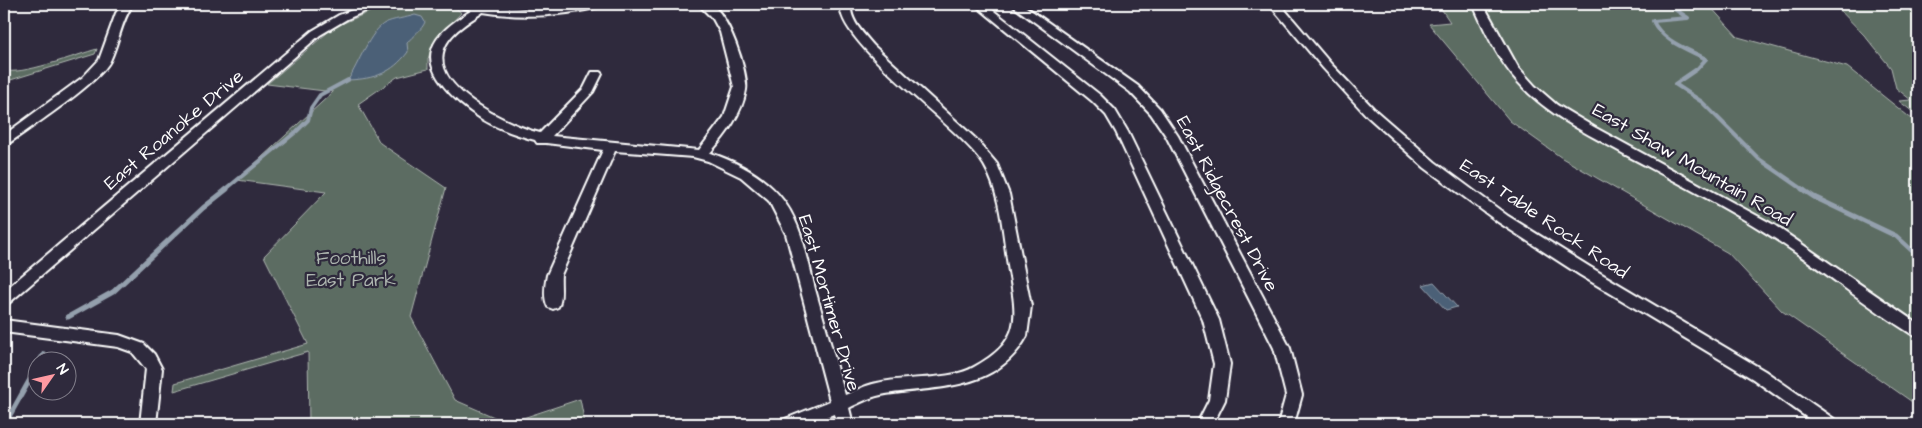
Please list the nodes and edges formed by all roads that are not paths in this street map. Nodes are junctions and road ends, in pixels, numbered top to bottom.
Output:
1 (128, 4) edge
2 (378, 4) edge
3 (461, 4) edge
4 (599, 4) edge
5 (703, 4) edge
6 (846, 4) edge
7 (979, 4) edge
8 (1015, 4) edge
9 (1274, 4) edge
10 (1478, 4) edge
11 (480, 10) junction
12 (596, 74) dead end
13 (541, 140) junction
14 (4, 141) edge
15 (610, 148) junction
16 (702, 155) junction
17 (4, 299) edge
18 (553, 303) dead end
19 (4, 326) edge
20 (1918, 330) edge
21 (840, 405) junction
22 (148, 424) edge
23 (791, 424) edge
24 (845, 424) edge
25 (1205, 424) edge
26 (1286, 424) edge
27 (1828, 424) edge

1 - 14 street
2 - 17 street, East Roanoke Drive
3 - 11 street
4 - 11 street
5 - 16 street
6 - 21 street
7 - 25 street
8 - 26 street, East Ridgecrest Drive
9 - 27 street, East Table Rock Road
10 - 20 street, East Shaw Mountain Road
11 - 13 street, East Mortimer Drive
12 - 13 street
13 - 15 street, East Mortimer Drive
15 - 16 street, East Mortimer Drive
15 - 18 street
16 - 21 street, East Mortimer Drive
19 - 22 street
21 - 23 street
21 - 24 street, East Mortimer Drive

